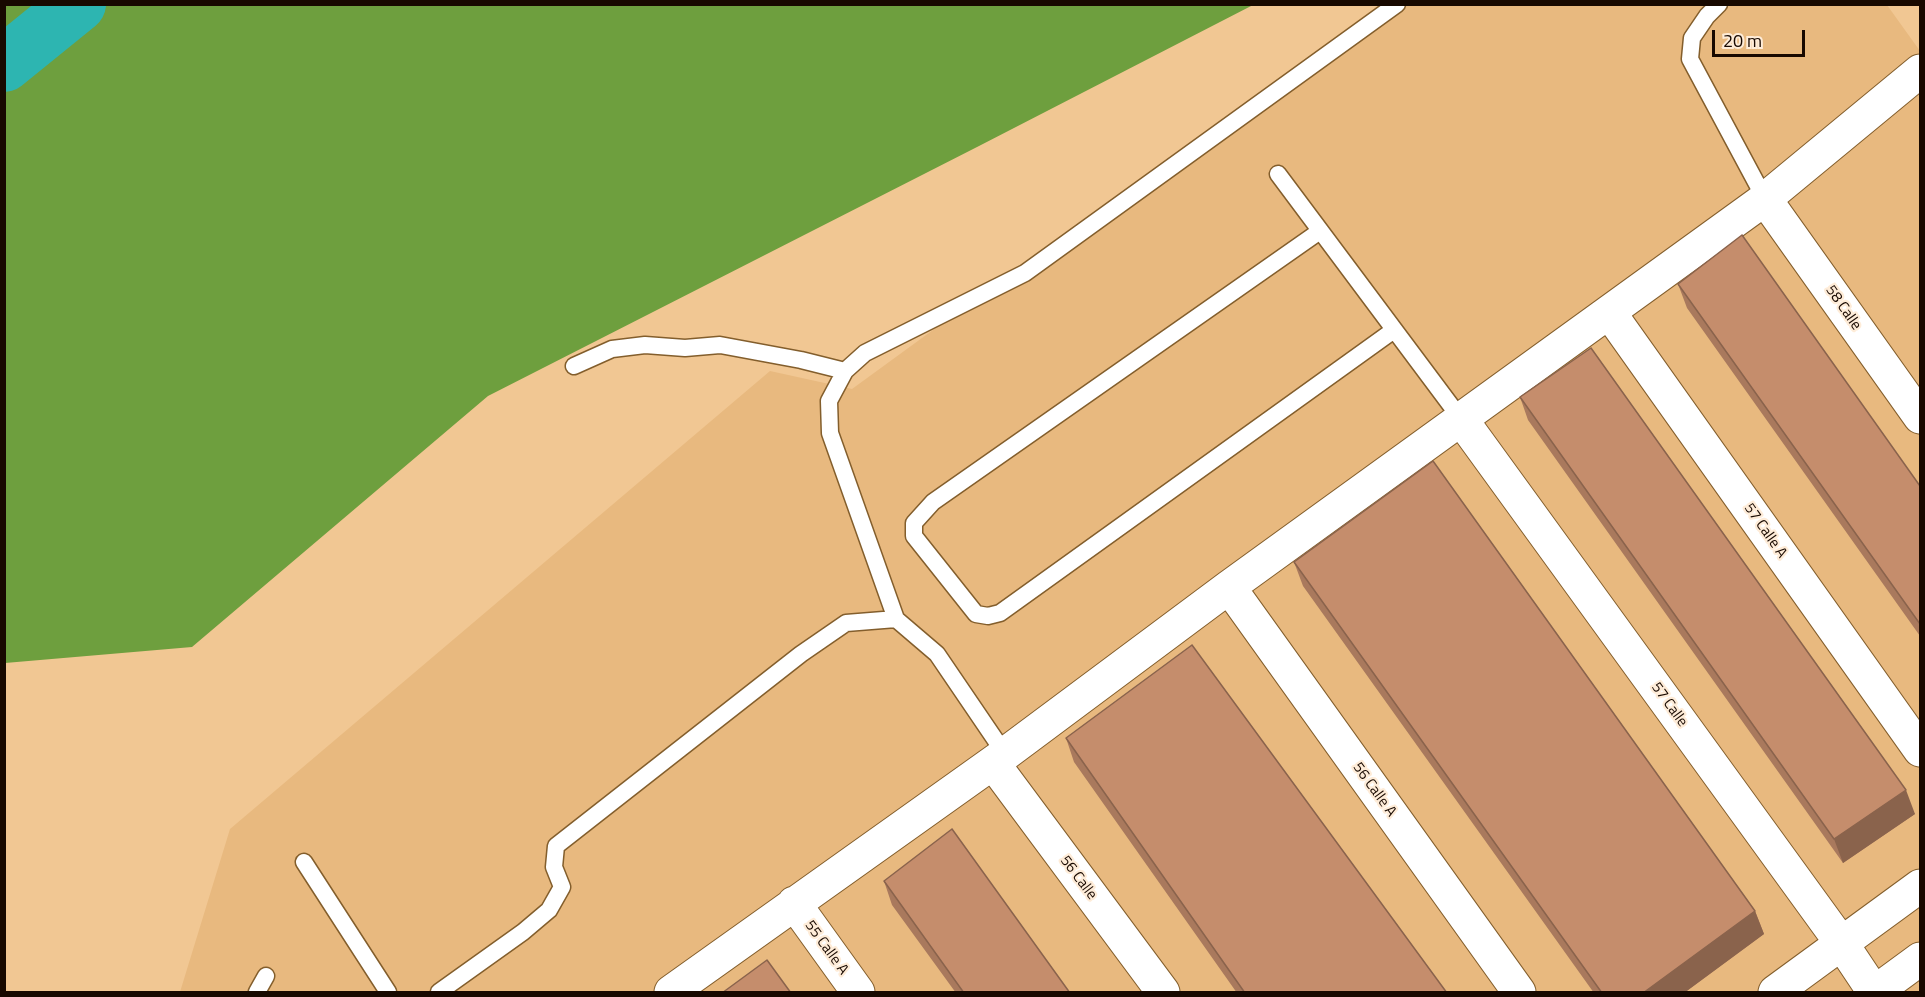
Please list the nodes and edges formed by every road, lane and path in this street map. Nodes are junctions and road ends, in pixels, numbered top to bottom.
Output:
1 (1397, 4) edge
2 (1719, 4) edge
3 (1920, 71) edge
4 (1278, 174) dead end
5 (1765, 199) junction
6 (1320, 231) junction
7 (1609, 312) junction
8 (1394, 330) junction
9 (574, 366) dead end
10 (845, 371) junction
11 (1920, 417) edge
12 (1461, 419) junction
13 (1229, 587) junction
14 (897, 619) junction
15 (1920, 750) edge
16 (999, 759) junction
17 (304, 862) dead end
18 (1920, 886) edge
19 (794, 903) junction
20 (1842, 944) junction
21 (1920, 959) edge
22 (266, 976) dead end
23 (257, 993) edge
24 (388, 993) edge
25 (439, 993) edge
26 (671, 993) edge
27 (858, 993) edge
28 (1163, 993) edge
29 (1519, 993) edge
30 (1775, 993) edge
31 (1875, 993) edge

1 - 10 lane
2 - 5 lane
3 - 5 street
4 - 6 lane
5 - 7 street
5 - 11 street, 58 Calle
6 - 8 lane
6 - 8 lane
7 - 12 street
7 - 15 street, 57 Calle A
8 - 12 lane
9 - 10 lane
10 - 14 lane
12 - 13 street
12 - 20 street, 57 Calle
13 - 16 street
13 - 29 street, 56 Calle A
14 - 16 lane
14 - 25 lane
16 - 19 street
16 - 28 street, 56 Calle
17 - 24 lane
18 - 20 street
19 - 26 street
19 - 27 street, 55 Calle A
20 - 30 street
20 - 31 street, 57 Calle
21 - 31 street
22 - 23 lane

